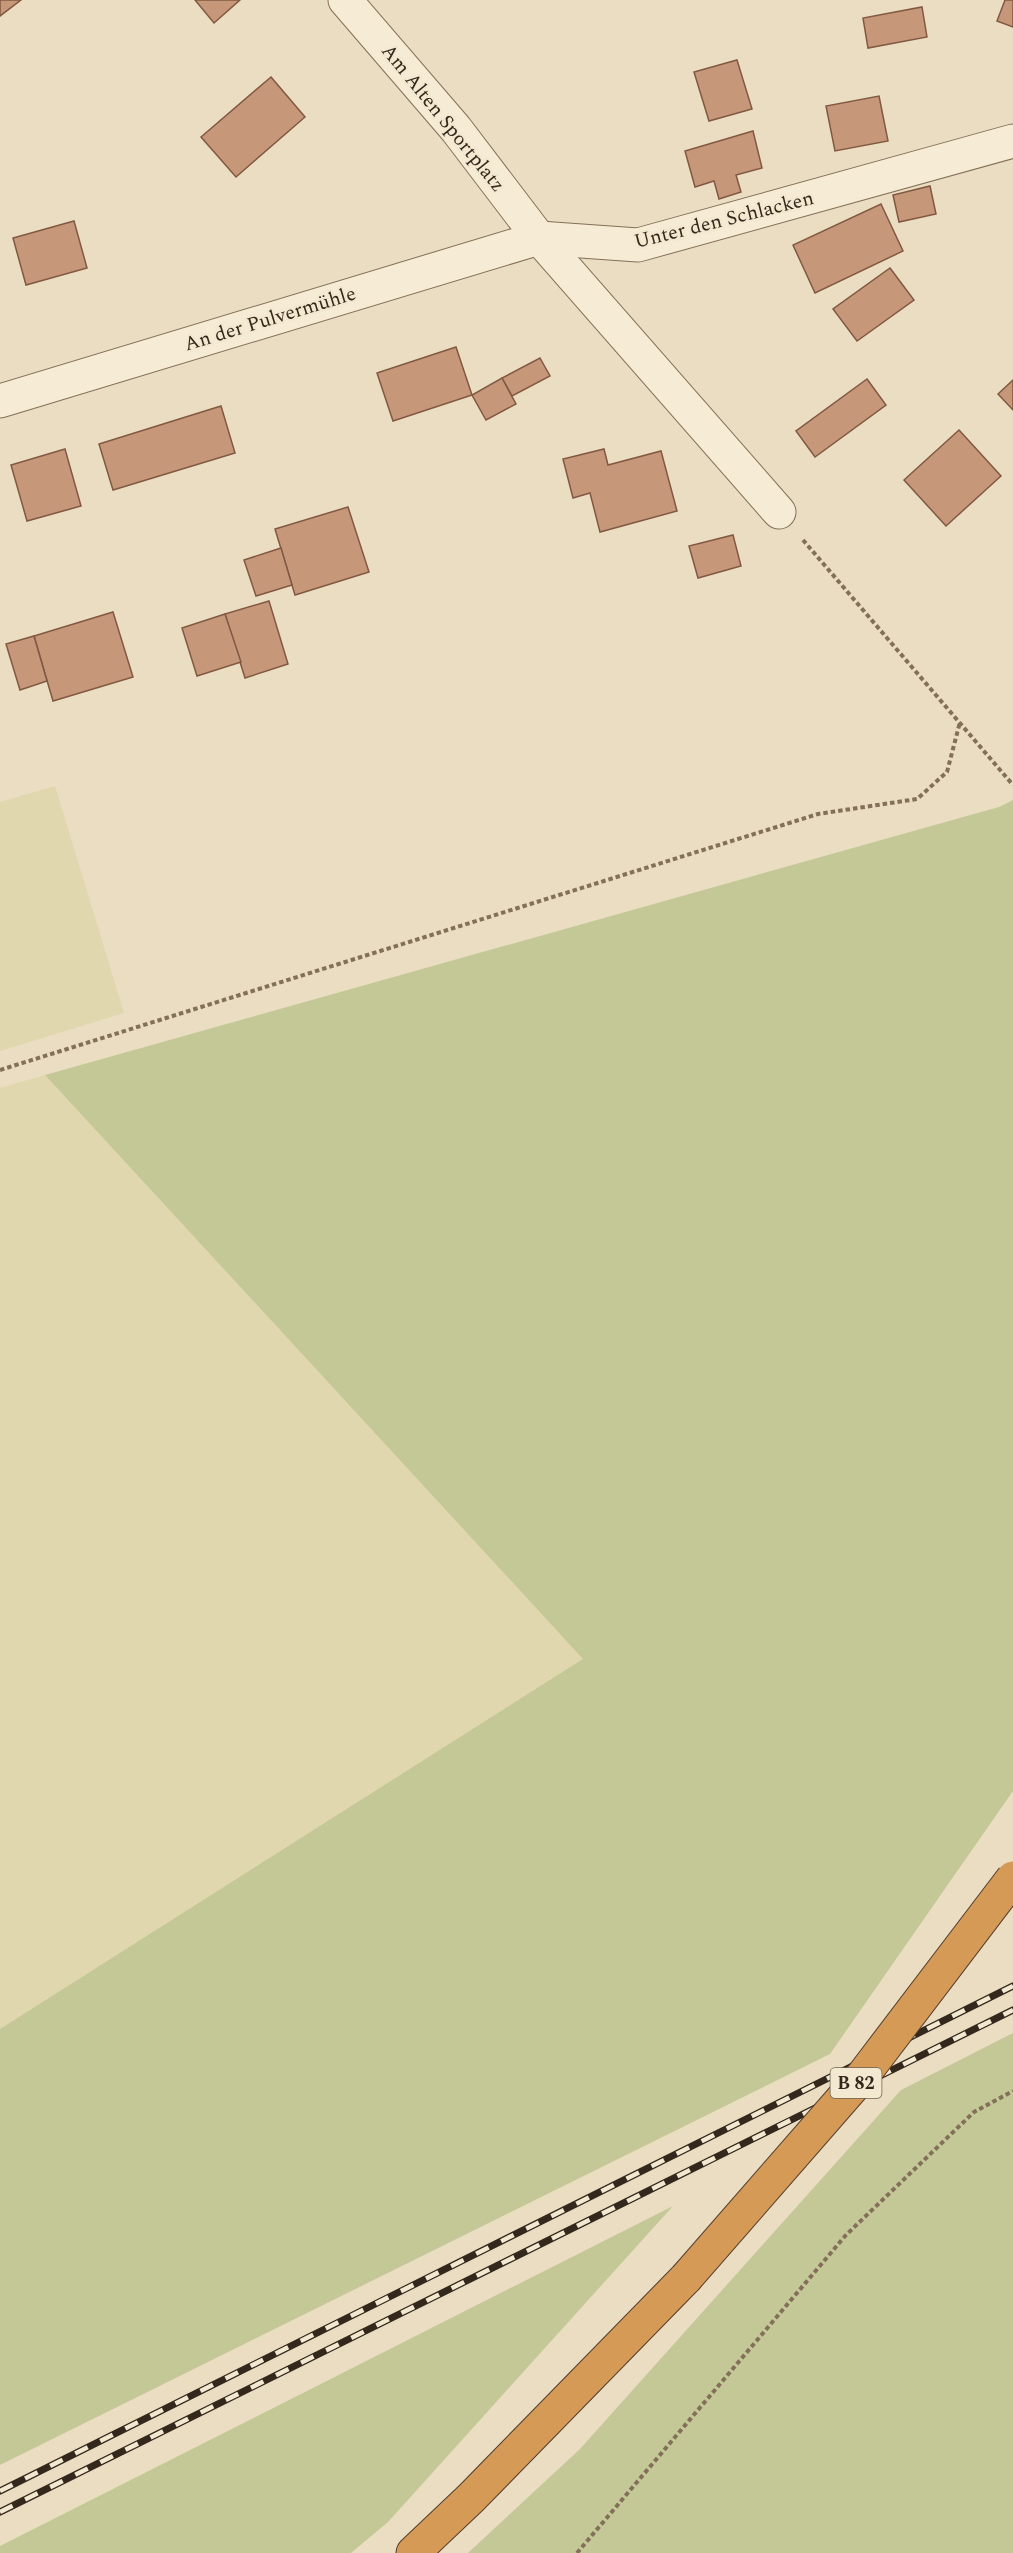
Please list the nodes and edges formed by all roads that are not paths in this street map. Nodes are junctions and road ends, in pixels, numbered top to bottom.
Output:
1 (345, 0) edge
2 (1013, 141) edge
3 (539, 238) junction
4 (0, 401) edge
5 (779, 512) road end
6 (1013, 1878) edge
7 (413, 2553) edge

1 - 3 street, Am Alten Sportplatz
2 - 3 street, Unter den Schlacken
3 - 4 street, An der Pulvermühle
3 - 5 street
6 - 7 highway, B 82, bridge

